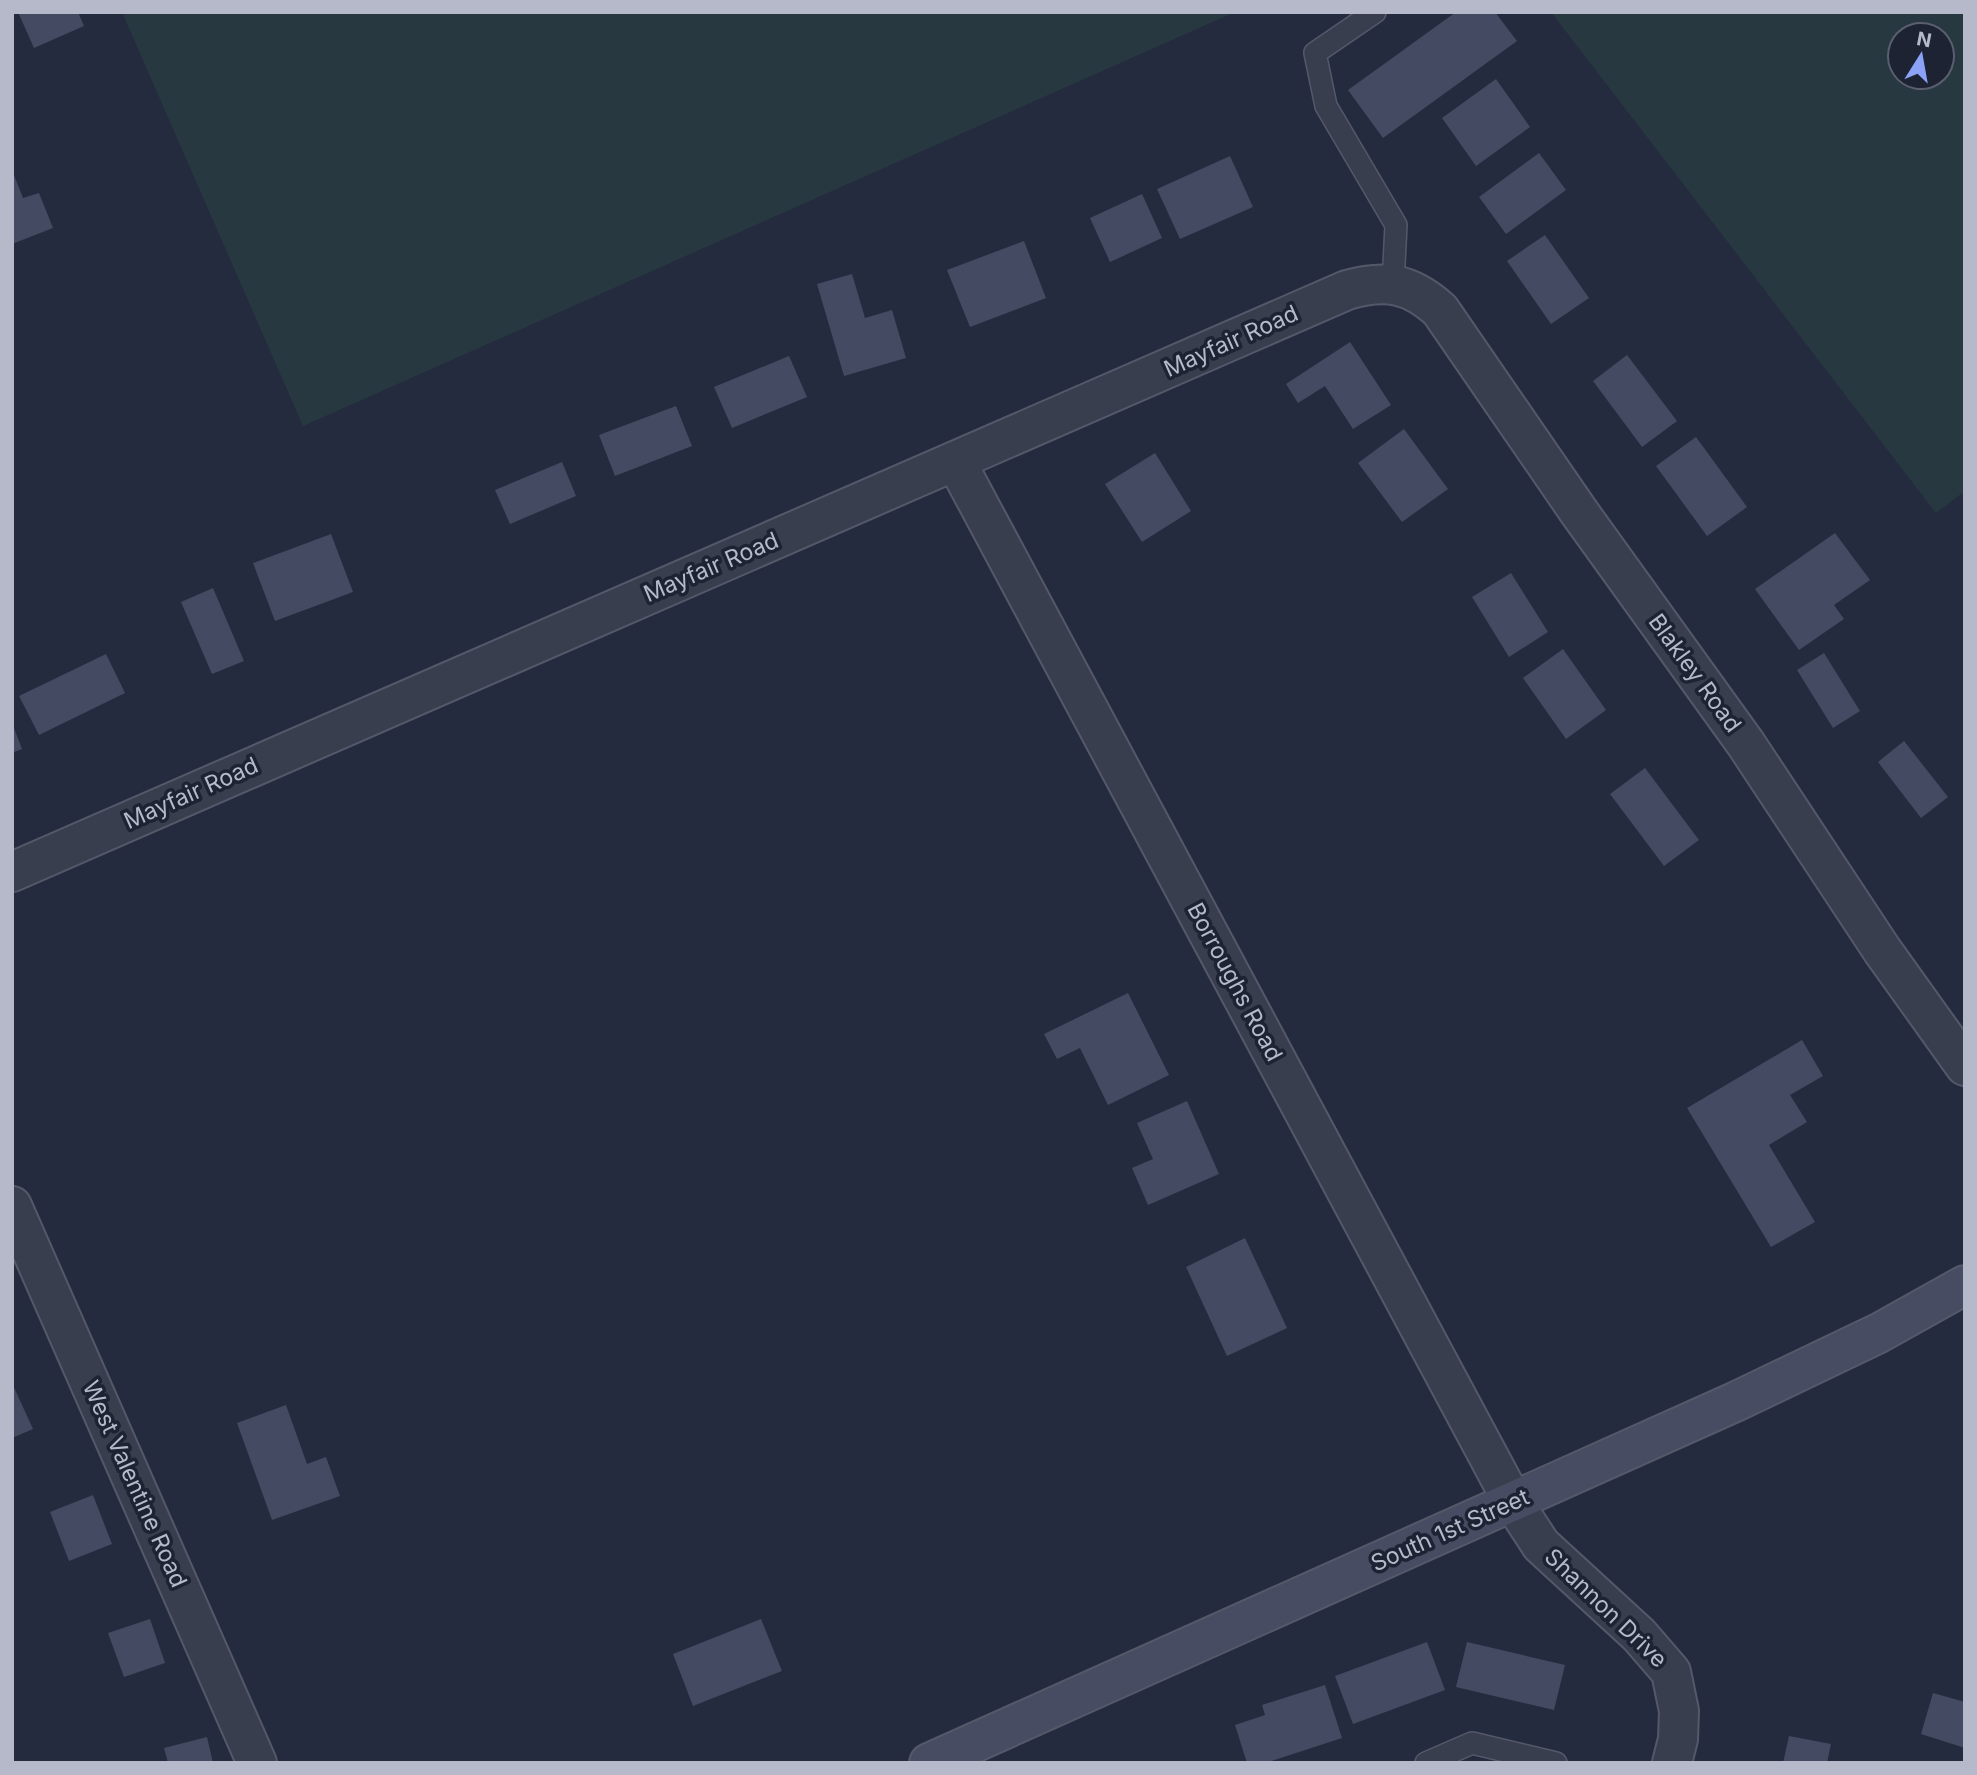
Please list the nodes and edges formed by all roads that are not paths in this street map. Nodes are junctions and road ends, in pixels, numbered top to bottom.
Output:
1 (1374, 12) edge
2 (1403, 287) junction
3 (956, 461) junction
4 (12, 872) edge
5 (1965, 1066) edge
6 (12, 1206) edge
7 (1965, 1285) edge
8 (1513, 1502) junction
9 (257, 1763) edge
10 (929, 1763) edge
11 (1426, 1763) edge
12 (1556, 1763) edge
13 (1672, 1763) edge

1 - 2 lane
2 - 3 street, Mayfair Road
2 - 5 street, Blakley Road
3 - 4 street, Mayfair Road
3 - 8 street, Borroughs Road
6 - 9 street, West Valentine Road
7 - 8 main road, South 1st Street
8 - 10 main road, South 1st Street
8 - 13 street, Shannon Drive
11 - 12 lane

